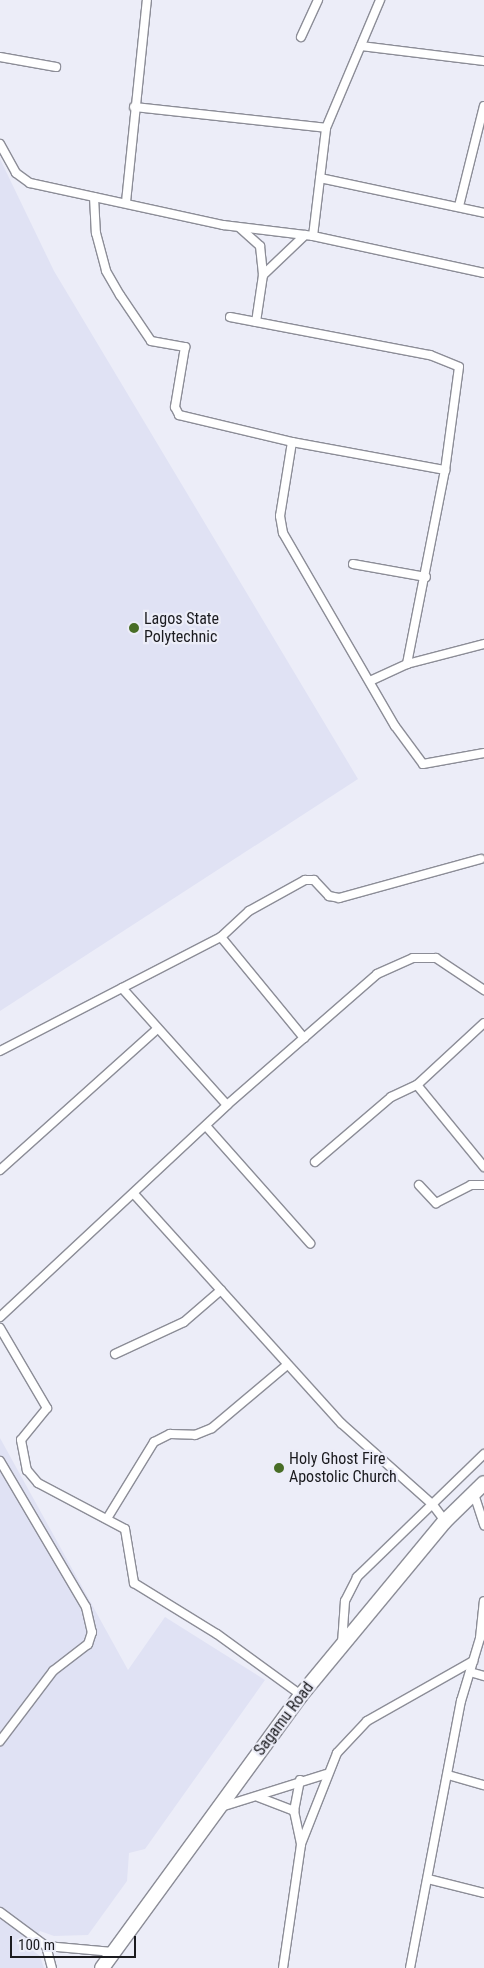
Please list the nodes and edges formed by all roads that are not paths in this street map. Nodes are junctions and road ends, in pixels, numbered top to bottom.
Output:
1 (147, 0) edge
2 (318, 0) edge
3 (380, 0) edge
4 (301, 37) dead end
5 (361, 46) junction
6 (0, 57) edge
7 (484, 61) edge
8 (56, 67) dead end
9 (484, 106) edge
10 (134, 107) junction
11 (326, 128) junction
12 (0, 144) edge
13 (320, 178) junction
14 (94, 197) junction
15 (126, 202) junction
16 (459, 206) junction
17 (484, 213) edge
18 (240, 228) junction
19 (309, 235) junction
20 (484, 273) edge
21 (263, 275) junction
22 (230, 317) dead end
23 (256, 322) junction
24 (292, 442) junction
25 (446, 470) junction
26 (353, 564) dead end
27 (426, 577) junction
28 (484, 644) edge
29 (407, 664) junction
30 (370, 681) junction
31 (484, 753) edge
32 (481, 859) dead end
33 (221, 936) junction
34 (122, 988) junction
35 (484, 990) edge
36 (484, 1023) edge
37 (156, 1030) junction
38 (304, 1038) junction
39 (0, 1051) edge
40 (417, 1085) junction
41 (227, 1105) junction
42 (206, 1126) junction
43 (315, 1162) dead end
44 (484, 1166) edge
45 (0, 1170) edge
46 (419, 1185) dead end
47 (484, 1185) edge
48 (134, 1194) junction
49 (310, 1243) dead end
50 (222, 1290) junction
51 (0, 1317) edge
52 (0, 1328) edge
53 (115, 1354) dead end
54 (287, 1365) junction
55 (484, 1454) edge
56 (0, 1461) edge
57 (484, 1484) edge
58 (474, 1494) junction
59 (433, 1505) junction
60 (108, 1517) junction
61 (445, 1522) junction
62 (484, 1525) edge
63 (484, 1601) edge
64 (342, 1645) junction
65 (473, 1661) junction
66 (470, 1672) junction
67 (484, 1676) edge
68 (301, 1695) junction
69 (0, 1741) edge
70 (326, 1774) junction
71 (448, 1774) junction
72 (300, 1780) junction
73 (484, 1784) edge
74 (258, 1798) junction
75 (219, 1808) junction
76 (294, 1810) junction
77 (301, 1844) junction
78 (428, 1879) junction
79 (484, 1893) edge
80 (0, 1912) edge
81 (46, 1946) junction
82 (113, 1952) junction
83 (52, 1968) edge
84 (102, 1968) edge
85 (283, 1968) edge
86 (410, 1968) edge

1 - 10 street
2 - 4 street
3 - 5 street
5 - 7 street
5 - 11 street
6 - 8 street
9 - 16 street
10 - 11 street
10 - 15 street
11 - 13 street
12 - 14 street
13 - 16 street
13 - 19 street
14 - 15 street
14 - 24 street
15 - 18 street
16 - 17 street
18 - 19 street
18 - 21 street
19 - 20 street
19 - 21 street
21 - 23 street
22 - 23 street
23 - 25 street
24 - 25 street
24 - 30 street
25 - 27 street
26 - 27 street
27 - 29 street
28 - 29 street
29 - 30 street
30 - 31 street
32 - 33 street
33 - 34 street
33 - 38 street
34 - 37 street
34 - 39 street
35 - 38 street
36 - 40 street
37 - 41 street
37 - 45 street
38 - 41 street
40 - 43 street
40 - 44 street
41 - 42 street
42 - 48 street
42 - 49 street
46 - 47 street
48 - 50 street
48 - 51 street
50 - 53 street
50 - 54 street
52 - 60 street
54 - 59 street
54 - 60 street
55 - 59 street
56 - 69 street
57 - 58 highway, Sagamu Road
58 - 61 highway, Sagamu Road
58 - 62 street
59 - 61 street
59 - 64 street
60 - 68 street
61 - 64 highway, Sagamu Road
63 - 65 street
64 - 68 highway, Sagamu Road
65 - 66 street
65 - 70 street
66 - 67 street
66 - 71 street
68 - 75 highway, Sagamu Road
70 - 72 street
70 - 77 street
71 - 73 street
71 - 78 street
72 - 74 street
72 - 76 street
74 - 75 street
74 - 76 street
75 - 82 highway, Sagamu Road
76 - 77 street
77 - 85 street
78 - 79 street
78 - 86 street
80 - 81 street
81 - 82 street
81 - 83 street
82 - 84 highway, Sagamu Road

